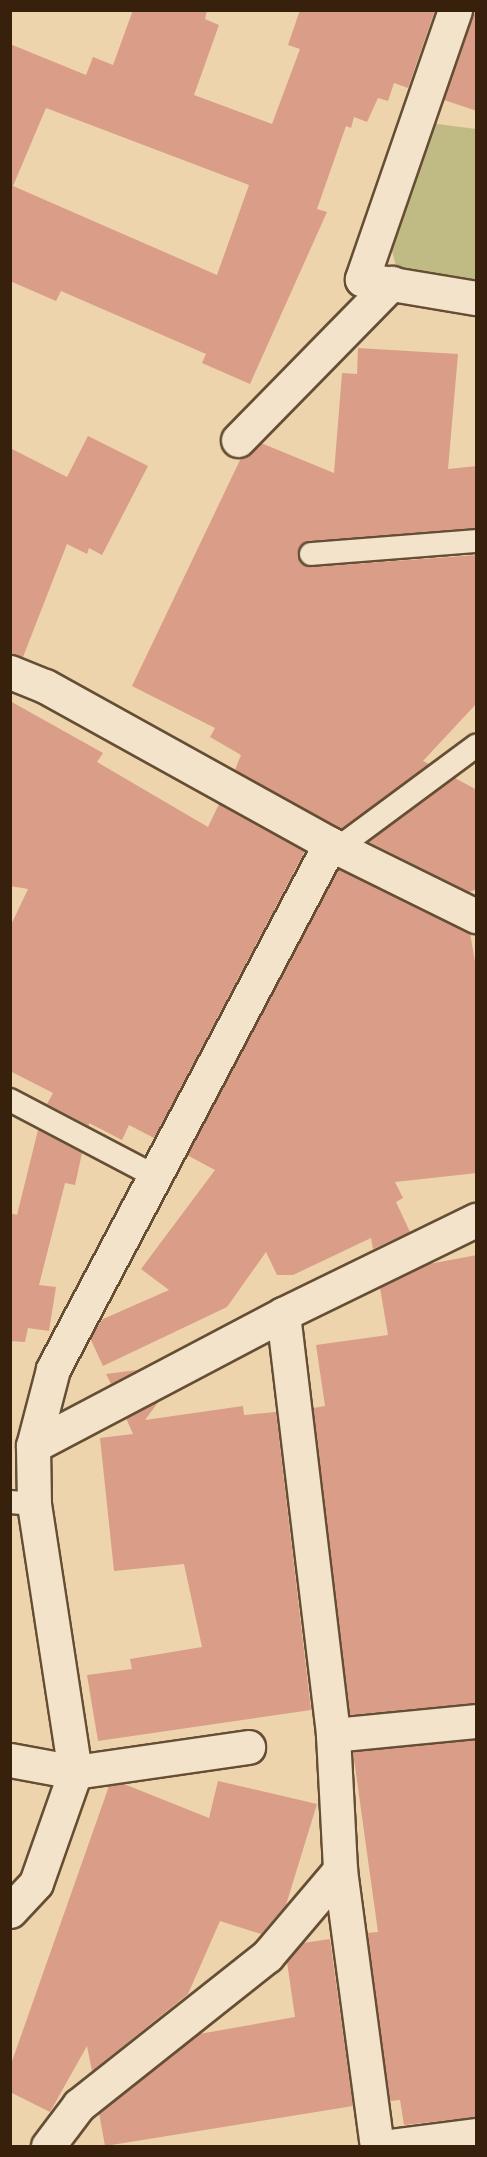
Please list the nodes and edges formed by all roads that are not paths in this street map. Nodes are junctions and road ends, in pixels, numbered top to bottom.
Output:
1 (454, 10) edge
2 (392, 284) junction
3 (477, 298) edge
4 (238, 440) dead end
5 (477, 541) edge
6 (311, 554) dead end
7 (10, 672) edge
8 (477, 746) edge
9 (334, 846) junction
10 (477, 916) edge
11 (10, 1101) edge
12 (153, 1175) junction
13 (477, 1220) edge
14 (283, 1314) junction
15 (33, 1446) junction
16 (22, 1503) edge
17 (477, 1720) edge
18 (333, 1735) junction
19 (248, 1747) dead end
20 (10, 1760) edge
21 (75, 1772) junction
22 (340, 1870) junction
23 (10, 1911) edge
24 (477, 2135) edge
25 (48, 2146) edge
26 (377, 2146) edge
27 (390, 2146) edge

1 - 2 street
2 - 3 street
2 - 4 street
5 - 6 lane
7 - 9 street
8 - 9 lane
9 - 10 street
9 - 12 street
11 - 12 lane
12 - 15 street
13 - 14 street
14 - 15 street
14 - 18 street
15 - 16 street
16 - 21 street
17 - 18 street
18 - 22 street
19 - 21 street
20 - 21 street
21 - 23 street
22 - 25 street
22 - 26 street
24 - 27 street

